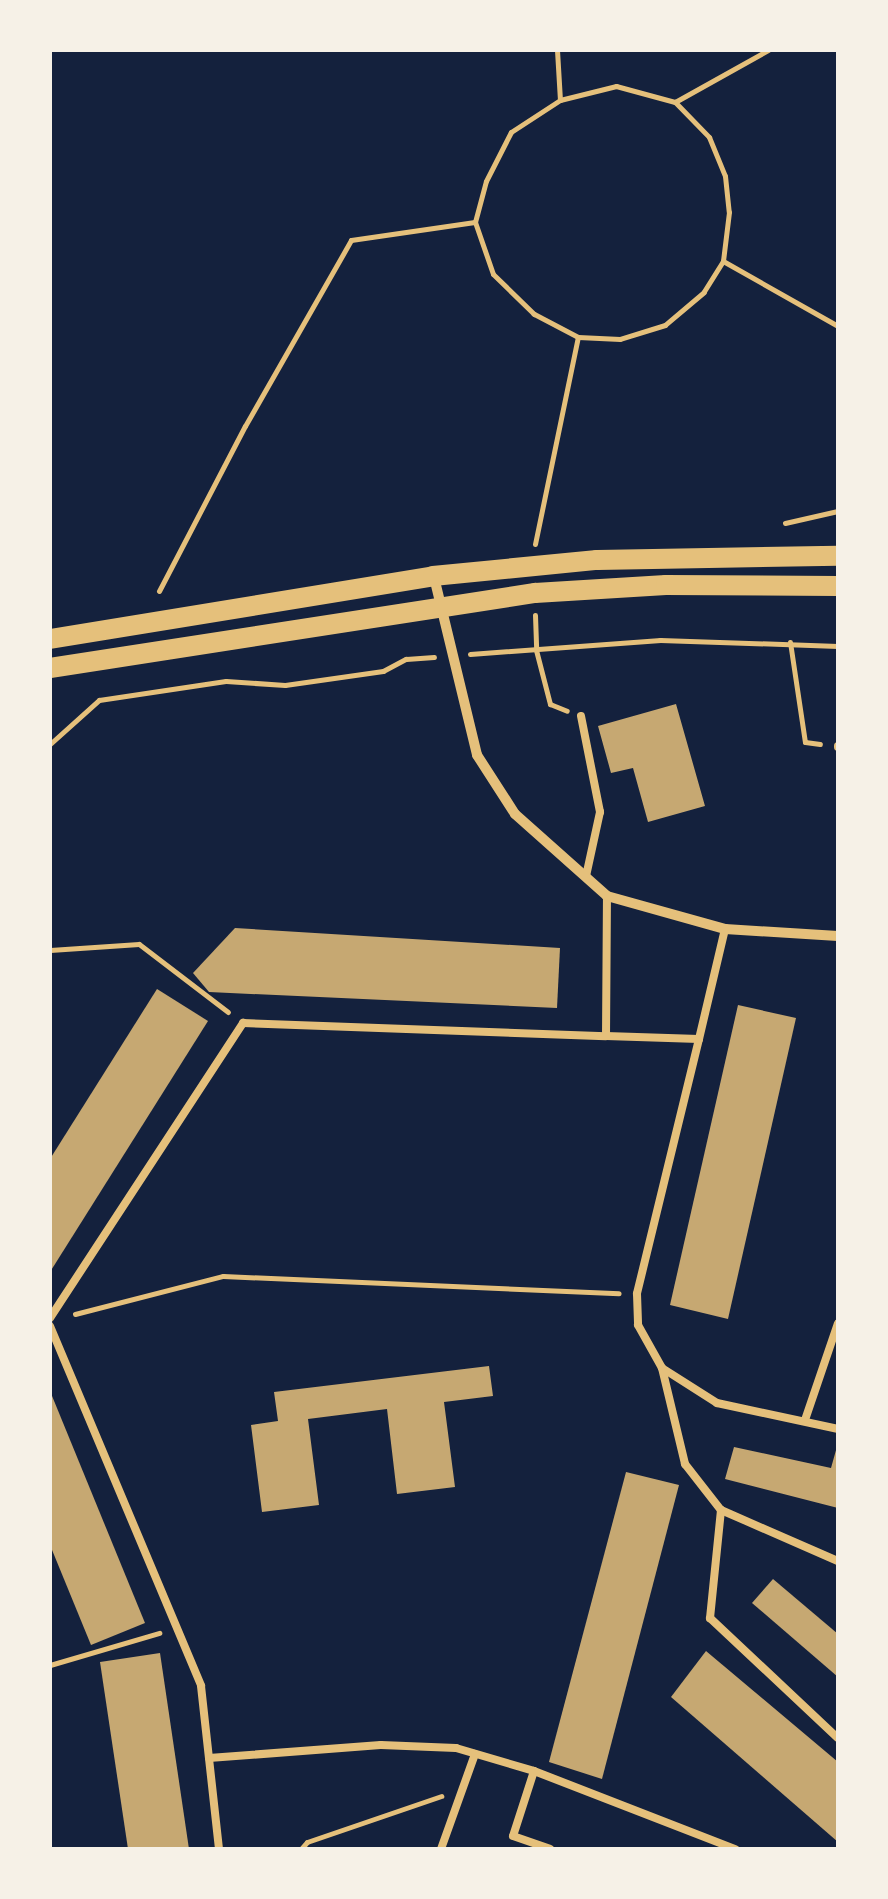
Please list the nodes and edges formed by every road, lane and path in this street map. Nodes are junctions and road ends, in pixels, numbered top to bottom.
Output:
1 (557, 50) edge
2 (768, 50) edge
3 (560, 100) junction
4 (675, 102) junction
5 (476, 222) junction
6 (723, 260) junction
7 (838, 326) edge
8 (578, 337) junction
9 (838, 510) edge
10 (786, 523) dead end
11 (535, 540) dead end
12 (838, 556) edge
13 (434, 576) junction
14 (838, 586) edge
15 (159, 591) dead end
16 (440, 605) junction
17 (534, 630) dead end
18 (50, 639) edge
19 (790, 642) dead end
20 (50, 668) edge
21 (99, 700) dead end
22 (581, 716) joint
23 (50, 744) edge
24 (838, 746) edge
25 (586, 876) junction
26 (607, 896) junction
27 (725, 929) junction
28 (838, 936) edge
29 (50, 950) edge
30 (243, 1023) junction
31 (606, 1036) junction
32 (699, 1039) junction
33 (636, 1294) junction
34 (69, 1316) dead end
35 (50, 1318) edge
36 (838, 1323) edge
37 (50, 1326) edge
38 (662, 1368) junction
39 (805, 1420) junction
40 (838, 1429) edge
41 (721, 1510) junction
42 (838, 1561) edge
43 (176, 1628) junction
44 (50, 1665) edge
45 (838, 1738) edge
46 (475, 1754) junction
47 (209, 1758) junction
48 (534, 1771) junction
49 (463, 1788) junction
50 (220, 1849) edge
51 (300, 1849) edge
52 (441, 1849) edge
53 (550, 1849) edge
54 (735, 1849) edge

1 - 3 path
2 - 4 path
3 - 4 path
3 - 5 path
4 - 6 path
5 - 8 path
5 - 15 path
6 - 7 path
6 - 8 path
8 - 11 path
9 - 10 path
12 - 13 main road
13 - 16 street
13 - 18 main road
14 - 16 main road
16 - 20 main road
16 - 25 street
17 - 22 path
19 - 24 path
21 - 23 path
22 - 25 lane
25 - 26 street
26 - 27 street
26 - 31 lane
27 - 28 street
27 - 32 lane
29 - 30 path
30 - 31 lane
30 - 35 lane
31 - 32 lane
32 - 33 lane
33 - 34 path
33 - 38 lane
36 - 39 lane
37 - 43 lane
38 - 39 lane
38 - 41 lane
39 - 40 lane
41 - 42 lane
41 - 45 lane
43 - 44 path
43 - 47 lane
46 - 47 lane
46 - 48 lane
46 - 49 lane
47 - 50 lane
48 - 53 lane
48 - 54 lane
49 - 51 path
49 - 52 lane

